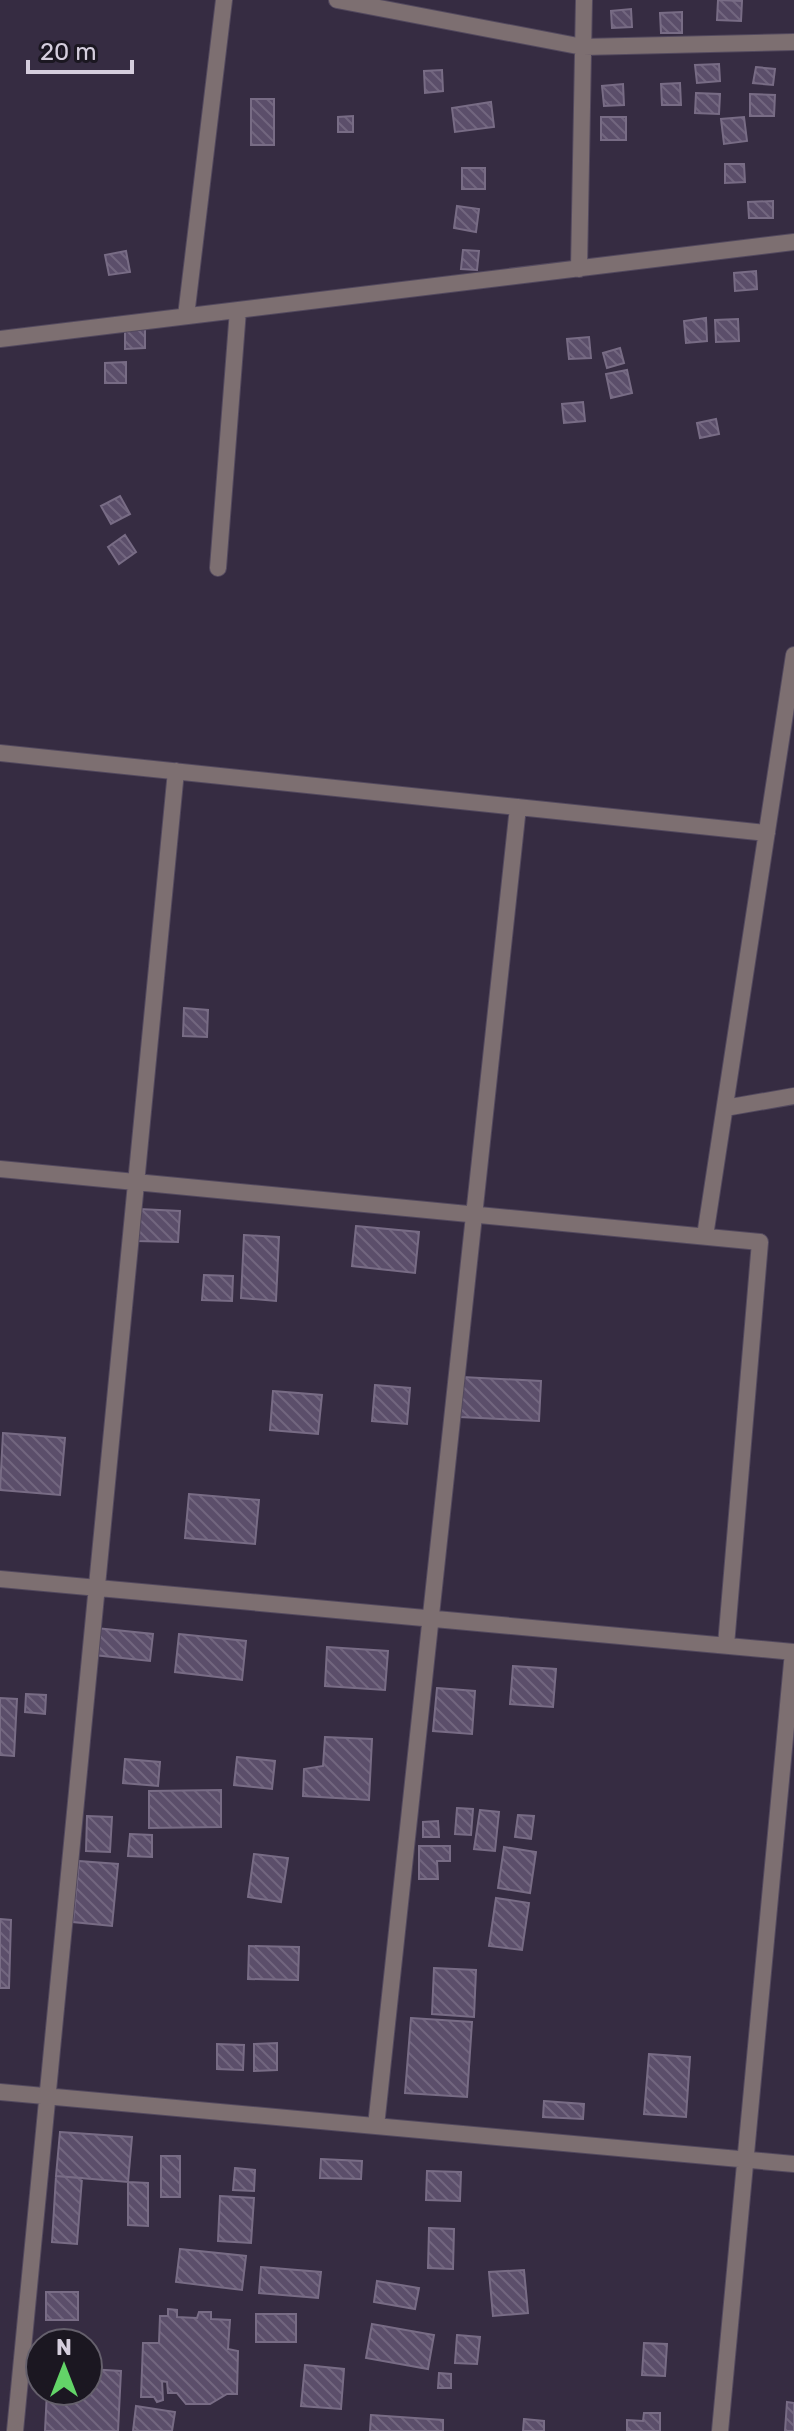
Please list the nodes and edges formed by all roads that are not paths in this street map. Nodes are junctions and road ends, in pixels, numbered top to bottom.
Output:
1 (224, 0) edge
2 (337, 0) edge
3 (584, 0) edge
4 (794, 42) edge
5 (583, 47) junction
6 (794, 242) edge
7 (579, 269) junction
8 (238, 310) junction
9 (186, 316) junction
10 (0, 339) edge
11 (218, 568) dead end
12 (794, 655) edge
13 (0, 753) edge
14 (176, 771) junction
15 (518, 807) junction
16 (767, 833) junction
17 (794, 1096) edge
18 (725, 1108) junction
19 (0, 1169) edge
20 (135, 1182) junction
21 (474, 1215) junction
22 (705, 1236) junction
23 (0, 1579) edge
24 (96, 1588) junction
25 (431, 1619) junction
26 (726, 1645) junction
27 (794, 1652) edge
28 (0, 2092) edge
29 (47, 2096) junction
30 (376, 2126) junction
31 (746, 2160) junction
32 (794, 2164) edge
33 (15, 2431) edge
34 (720, 2431) edge

1 - 9 street
2 - 5 street
3 - 5 street
4 - 5 street
5 - 7 street
6 - 7 street
7 - 8 street
8 - 9 street
8 - 11 street
9 - 10 street
12 - 16 street
13 - 14 street
14 - 15 street
14 - 20 street
15 - 16 street
15 - 21 street
16 - 18 street
17 - 18 street
18 - 22 street
19 - 20 street
20 - 21 street
20 - 24 street
21 - 22 street
21 - 25 street
22 - 26 street
23 - 24 street
24 - 25 street
24 - 29 street
25 - 26 street
25 - 30 street
26 - 27 street
27 - 31 street
28 - 29 street
29 - 30 street
29 - 33 street
30 - 31 street
31 - 32 street
31 - 34 street

